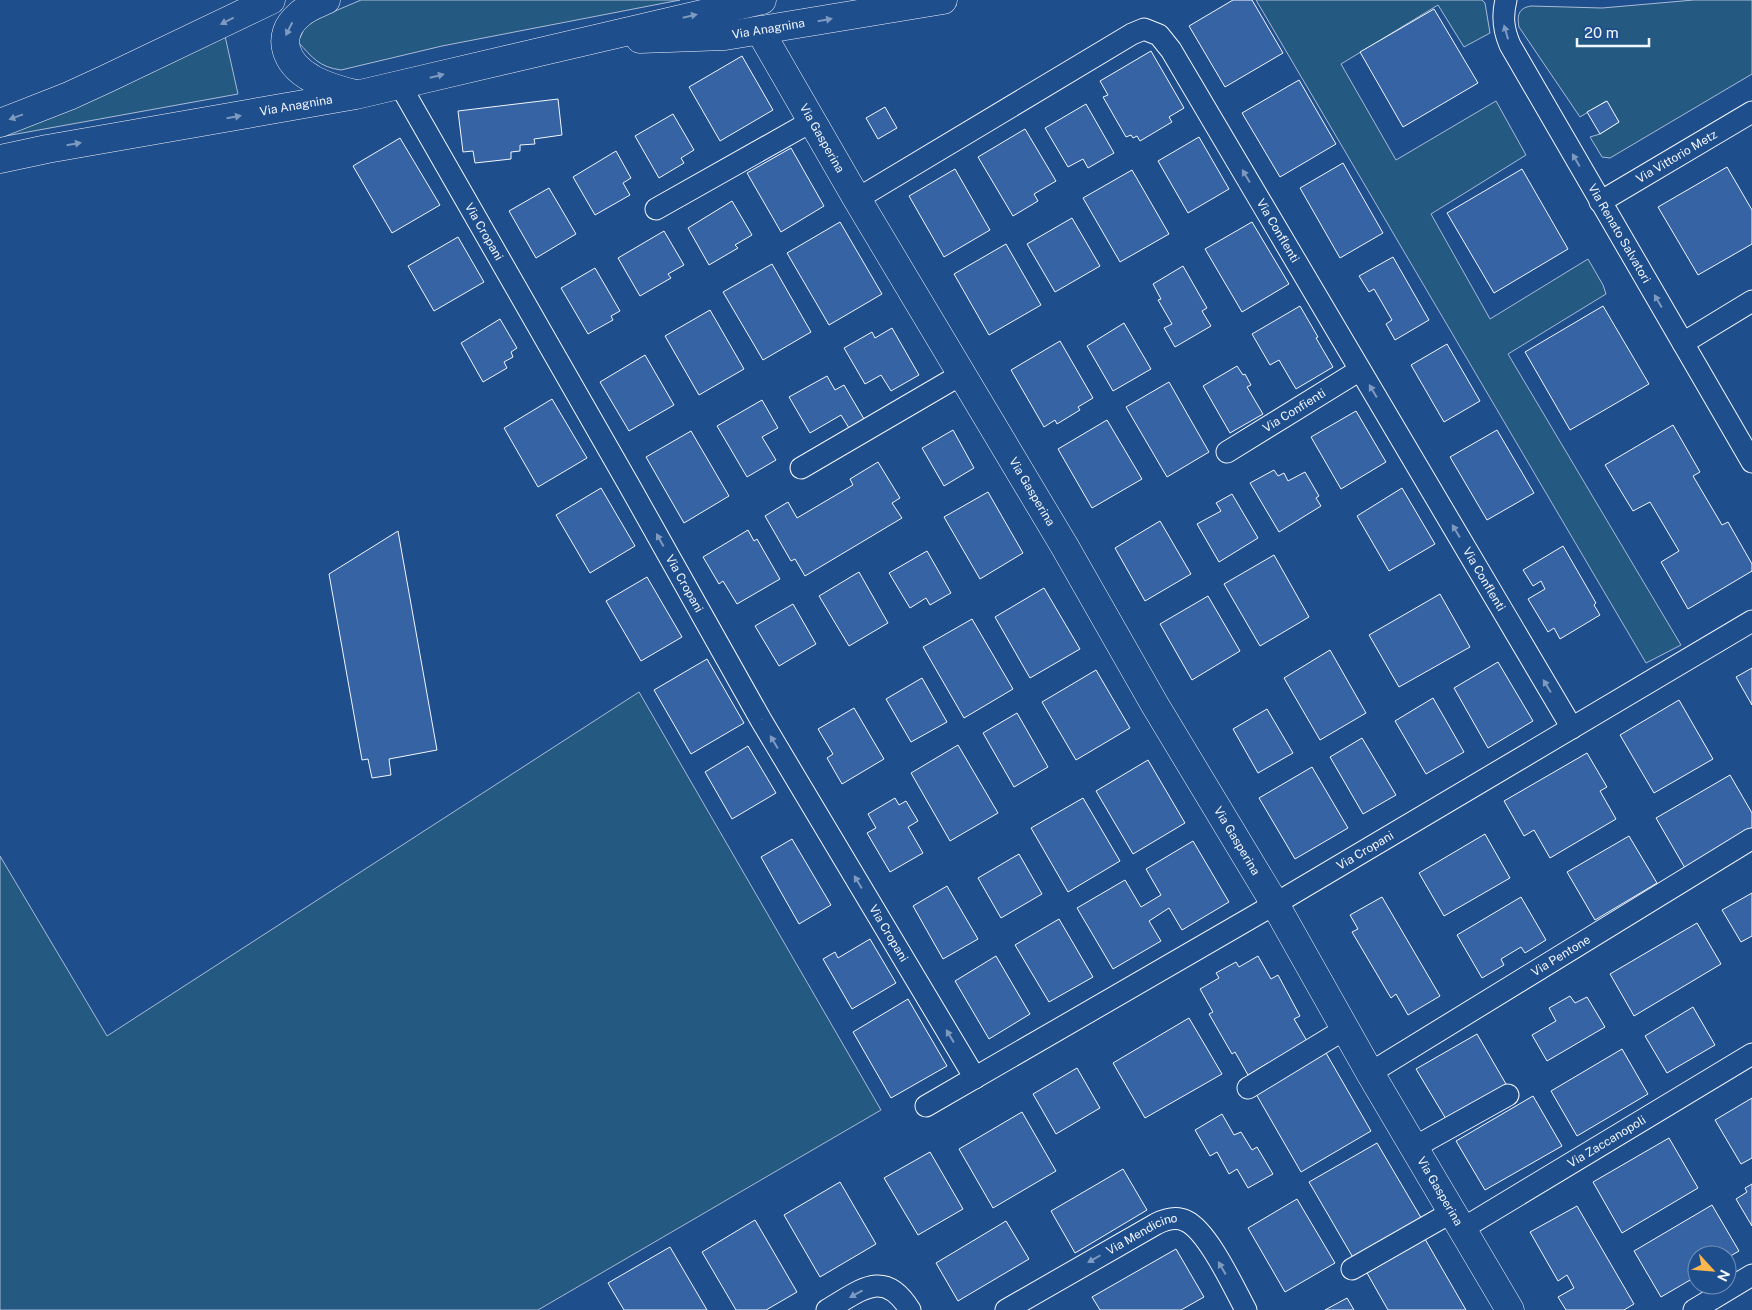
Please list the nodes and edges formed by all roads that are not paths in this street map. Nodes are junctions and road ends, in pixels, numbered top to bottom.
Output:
1 (271, 0) edge
2 (326, 0) edge
3 (762, 0) edge
4 (943, 0) edge
5 (1506, 0) edge
6 (760, 31) junction
7 (592, 39) junction
8 (400, 85) junction
9 (356, 95) junction
10 (1752, 112) edge
11 (812, 121) junction
12 (0, 123) edge
13 (0, 159) edge
14 (857, 199) junction
15 (1600, 202) junction
16 (656, 209) dead end
17 (1752, 302) edge
18 (1683, 343) junction
19 (1360, 370) junction
20 (962, 374) junction
21 (1227, 452) dead end
22 (1752, 462) edge
23 (801, 468) dead end
24 (1752, 621) edge
25 (1572, 728) junction
26 (1751, 839) edge
27 (1275, 904) junction
28 (1345, 1029) junction
29 (1752, 1054) edge
30 (1370, 1073) junction
31 (975, 1078) junction
32 (1248, 1088) dead end
33 (1508, 1095) dead end
34 (926, 1106) dead end
35 (1413, 1148) junction
36 (1457, 1221) junction
37 (1352, 1269) dead end
38 (1752, 1275) edge
39 (827, 1310) edge
40 (910, 1310) edge
41 (1006, 1310) edge
42 (1246, 1310) edge
43 (1510, 1310) edge
44 (1694, 1310) edge

1 -> 12 street
2 -> 9 street
7 -> 3 street, Via Anagnina
6 -> 4 street, Via Anagnina
15 -> 5 street, Via Renato Salvatori
6 - 7 street, Via Anagnina
6 - 11 street, Via Gasperina
8 -> 7 street, Via Anagnina
8 - 9 street, Via Anagnina
31 -> 8 street, Via Cropani
13 -> 9 street, Via Anagnina
10 - 15 street, Via Vittorio Metz
11 - 14 street, Via Gasperina
11 - 16 street
19 -> 14 street, Via Conflenti
14 - 20 street, Via Gasperina
18 -> 15 street, Via Renato Salvatori
17 - 18 street
18 - 22 street, Via Renato Salvatori
19 - 21 street, Via Confienti
25 -> 19 street, Via Conflenti
20 - 23 street
20 - 27 street, Via Gasperina
24 - 25 street, Via Cropani
25 - 27 street, Via Cropani
26 - 30 street, Via Pentone
27 - 28 street, Via Gasperina
27 - 31 street, Via Cropani
28 - 30 street, Via Gasperina
28 - 32 street
29 - 36 street, Via Zaccanopoli
30 - 35 street, Via Gasperina
31 - 34 street, Via Cropani
33 - 35 street
35 - 36 street, Via Gasperina
36 - 37 street, Via Zaccanopoli
36 - 43 street, Via Gasperina
38 - 44 street
40 -> 39 street
42 -> 41 street, Via Mendicino

